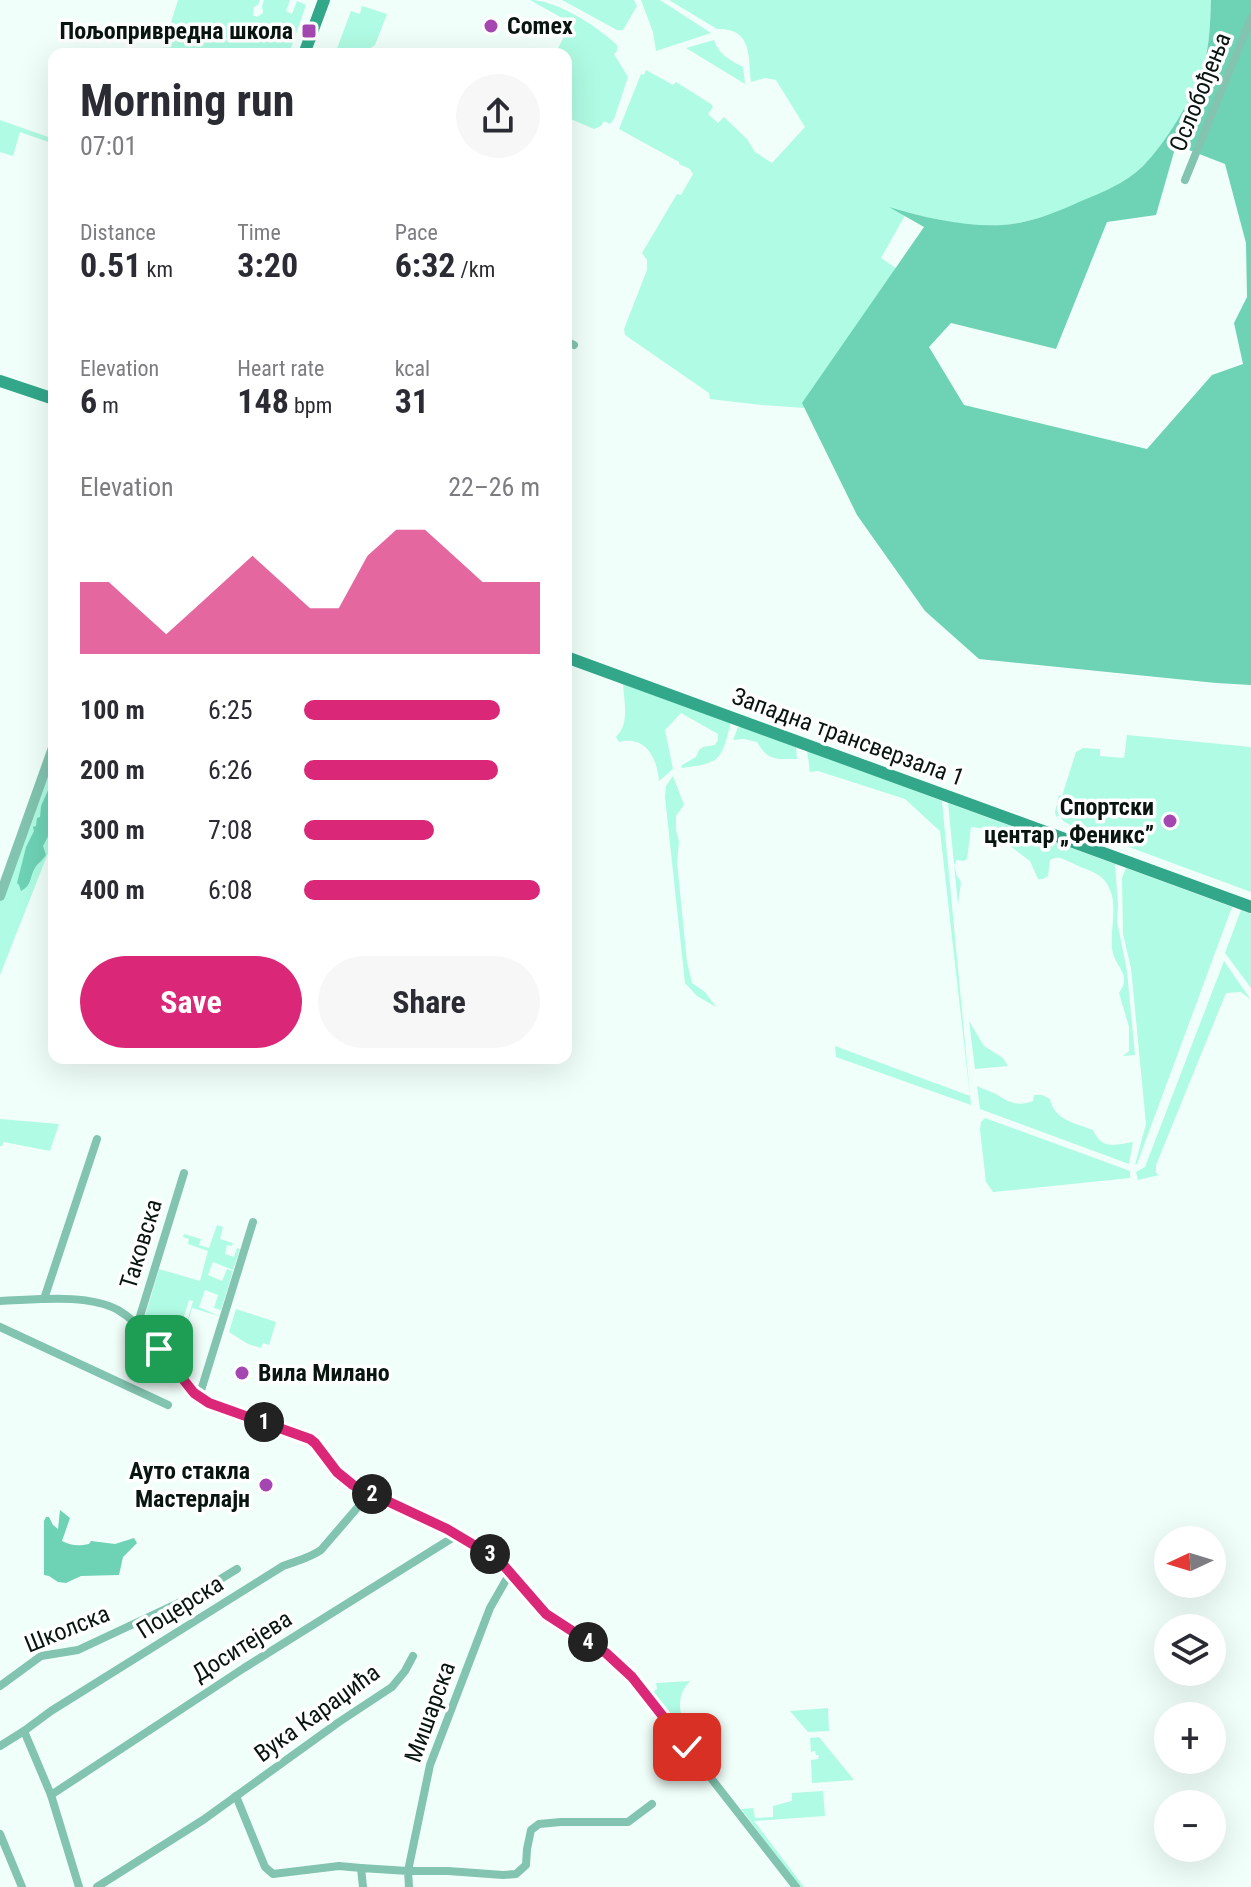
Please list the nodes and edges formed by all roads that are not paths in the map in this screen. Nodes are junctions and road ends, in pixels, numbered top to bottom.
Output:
1 (324, 0) edge
2 (1251, 18) edge
3 (306, 48) edge
4 (1185, 180) dead end
5 (0, 381) edge
6 (48, 397) edge
7 (572, 659) edge
8 (48, 762) edge
9 (0, 896) edge
10 (1251, 907) edge
11 (97, 1139) dead end
12 (184, 1173) dead end
13 (253, 1222) dead end
14 (44, 1299) junction
15 (0, 1301) edge
16 (137, 1326) junction
17 (0, 1327) edge
18 (199, 1397) junction
19 (168, 1405) dead end
20 (370, 1493) junction
21 (457, 1535) junction
22 (237, 1569) dead end
23 (510, 1573) junction
24 (413, 1656) dead end
25 (0, 1686) edge
26 (24, 1731) junction
27 (0, 1746) edge
28 (51, 1795) junction
29 (236, 1796) junction
30 (652, 1804) dead end
31 (0, 1834) edge
32 (361, 1868) junction
33 (408, 1871) junction
34 (22, 1887) edge
35 (79, 1887) edge
36 (97, 1887) edge
37 (363, 1887) edge
38 (409, 1887) edge
39 (796, 1887) edge

1 - 3 main road
2 - 4 street, Ослобођења
5 - 6 main road
7 - 10 main road, Западна трансверзала 1
8 - 9 street
11 - 14 street
12 - 16 street, Таковска
13 - 18 street
14 - 15 street
14 - 16 street
16 - 18 street
17 - 19 street
18 - 20 street
20 - 21 street
20 - 26 street, Поцерска
21 - 23 street
21 - 28 street, Доситејева
22 - 25 street, Школска
23 - 33 street, Мишарска
23 - 39 street
24 - 29 street, Вука Караџића
26 - 27 street, Поцерска
26 - 28 street
28 - 35 street
29 - 32 street
29 - 36 street, Вука Караџића
30 - 33 street
31 - 34 street
32 - 33 street
32 - 37 street
33 - 38 street, Мишарска

